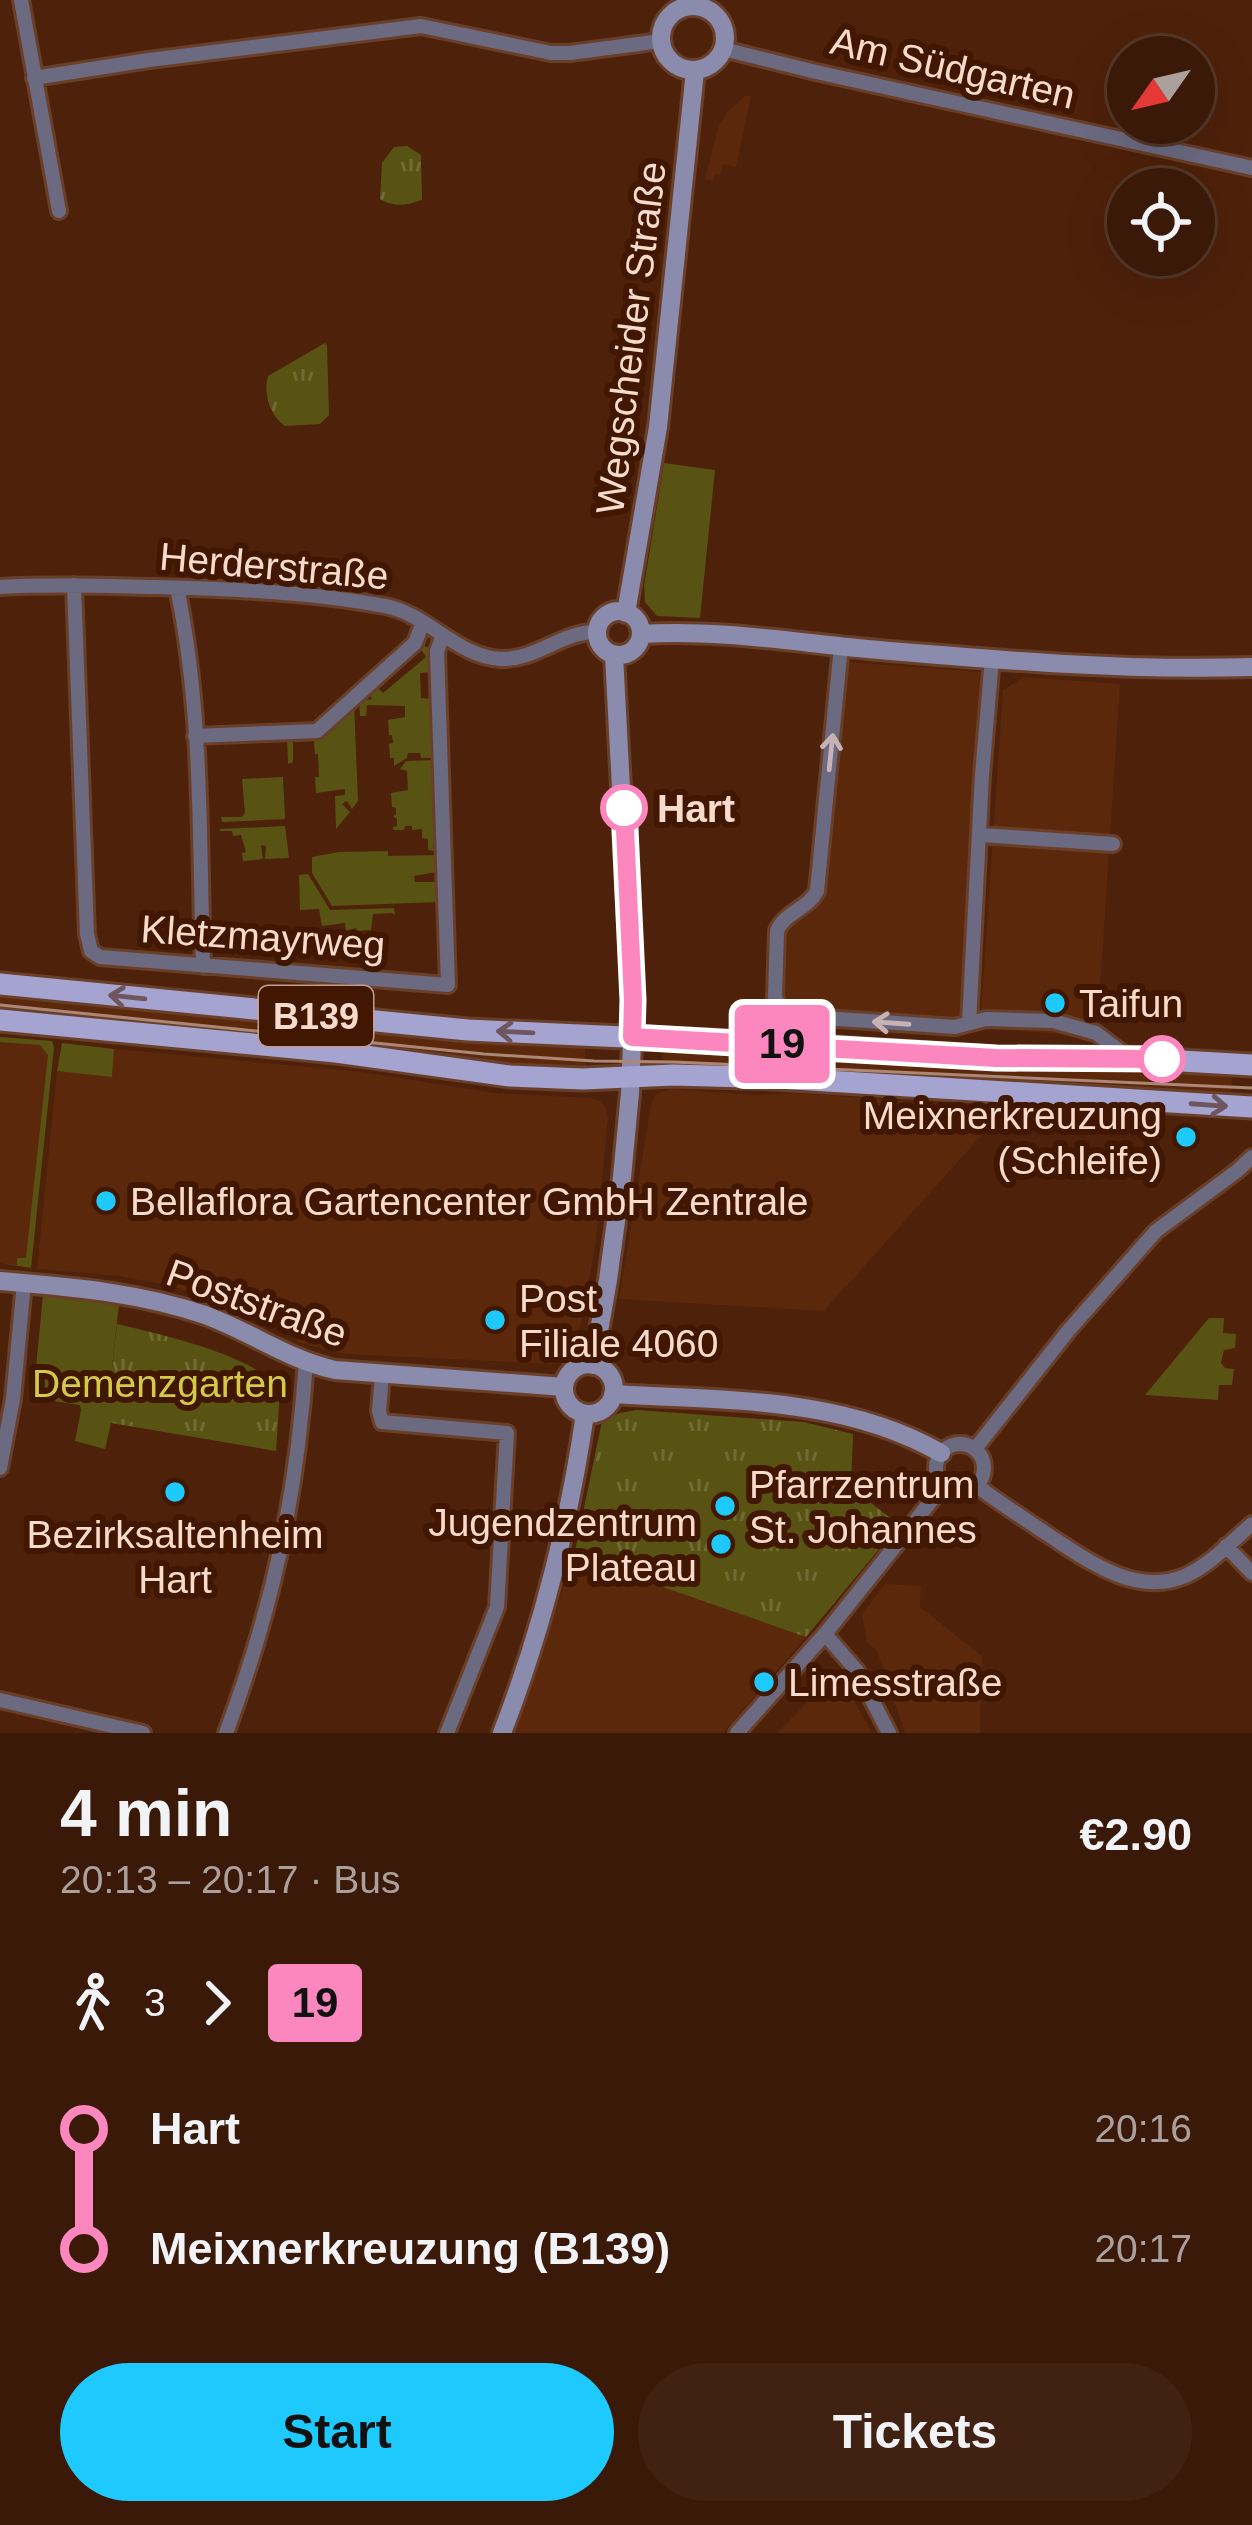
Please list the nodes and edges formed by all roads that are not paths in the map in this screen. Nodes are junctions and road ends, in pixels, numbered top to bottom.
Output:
1 (21, 0) edge
2 (695, 3) edge
3 (661, 41) junction
4 (723, 49) junction
5 (695, 70) junction
6 (34, 78) junction
7 (1245, 166) edge
8 (58, 212) dead end
9 (74, 585) junction
10 (0, 587) edge
11 (177, 587) junction
12 (626, 613) junction
13 (423, 622) junction
14 (597, 632) junction
15 (443, 634) junction
16 (641, 634) junction
17 (842, 646) junction
18 (614, 655) junction
19 (992, 658) junction
20 (1252, 667) edge
21 (195, 736) junction
22 (981, 836) junction
23 (1113, 844) dead end
24 (203, 965) junction
25 (0, 985) edge
26 (0, 1020) edge
27 (969, 1023) junction
28 (632, 1037) junction
29 (1130, 1058) junction
30 (1252, 1065) edge
31 (631, 1077) junction
32 (1252, 1107) edge
33 (1252, 1156) edge
34 (0, 1281) edge
35 (23, 1283) junction
36 (306, 1361) junction
37 (593, 1365) junction
38 (382, 1375) junction
39 (564, 1387) junction
40 (613, 1394) junction
41 (585, 1414) junction
42 (975, 1449) junction
43 (941, 1453) junction
44 (1, 1463) edge
45 (943, 1486) junction
46 (977, 1486) junction
47 (1252, 1524) edge
48 (1226, 1546) junction
49 (1252, 1574) edge
50 (825, 1634) junction
51 (0, 1700) edge
52 (143, 1733) edge
53 (226, 1733) edge
54 (447, 1733) edge
55 (502, 1733) edge
56 (736, 1733) edge
57 (889, 1733) edge

1 - 6 street
2 - 3 street
2 - 4 street
3 - 5 street
3 - 6 street
4 - 5 street
4 - 7 street, Am Südgarten
5 - 12 street, Wegscheider Straße
6 - 8 street
9 - 10 street, Herderstraße
9 - 11 street, Herderstraße
9 - 24 street, Kletzmayrweg
11 - 13 street, Herderstraße
11 - 21 street
12 - 14 street
12 - 16 street
13 - 15 street, Herderstraße
13 - 21 street
14 - 15 street, Herderstraße
14 - 18 street
15 - 24 street, Kletzmayrweg
16 - 17 street
16 - 18 street
17 - 19 street
27 -> 17 street
18 - 28 street
19 - 20 street
19 - 22 street
21 - 24 street
22 - 23 street
22 - 27 street
28 -> 25 main road, B139
26 - 31 main road, B139
27 - 29 street
28 - 29 main road, B139
28 - 31 street
29 - 30 main road, B139
31 -> 32 main road, B139
31 - 37 street
33 - 42 street
34 - 35 street, Poststraße
35 - 36 street, Poststraße
35 - 44 street
36 - 38 street, Poststraße
36 - 53 street
37 - 39 street
37 - 40 street
38 - 39 street, Poststraße
38 - 54 street
39 - 41 street
40 - 41 street
40 - 43 street
41 - 55 street
42 - 43 street
42 - 46 street
43 - 45 street
45 - 46 street
45 - 50 street
46 - 48 street
47 - 48 street
48 - 49 street
50 - 56 street
50 - 57 street
51 - 52 street

